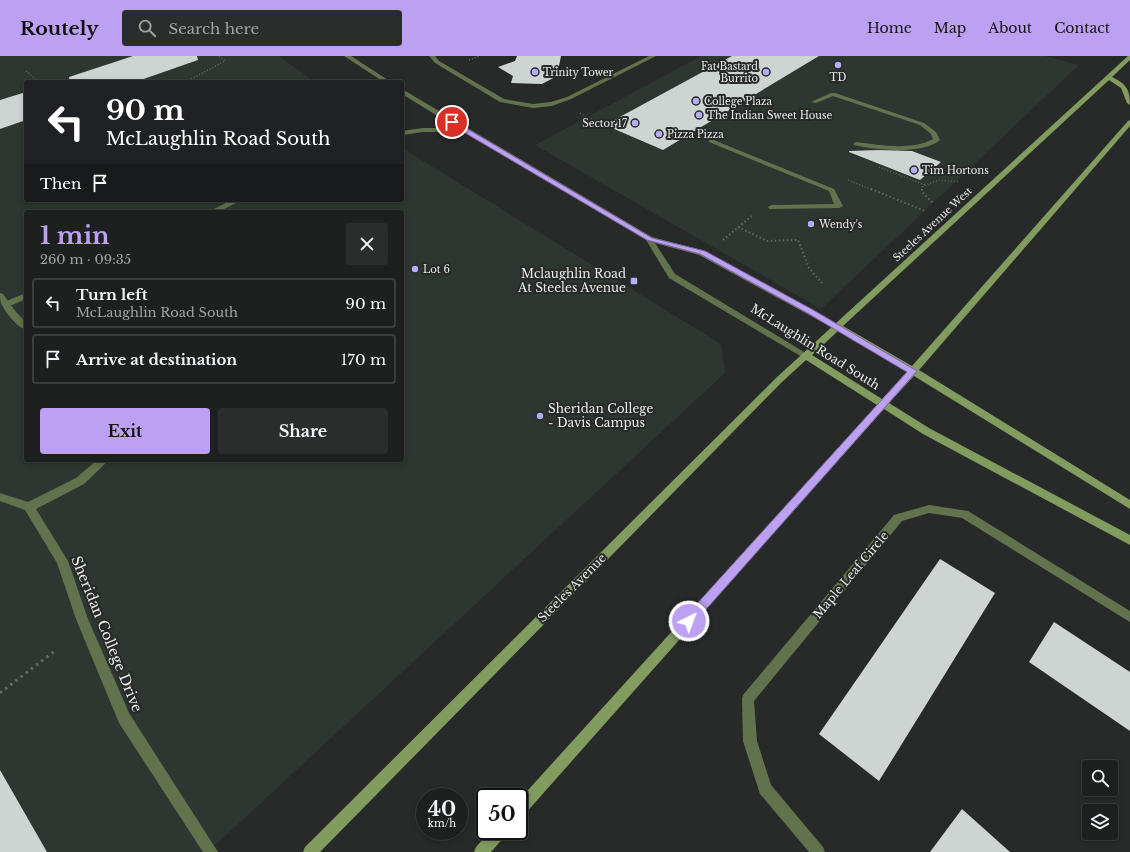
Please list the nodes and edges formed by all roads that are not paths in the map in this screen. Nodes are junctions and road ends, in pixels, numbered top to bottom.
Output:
1 (347, 56) edge
2 (432, 56) edge
3 (653, 56) edge
4 (1130, 57) edge
5 (1108, 77) junction
6 (385, 80) edge
7 (404, 92) edge
8 (814, 102) dead end
9 (1130, 103) edge
10 (1130, 122) edge
11 (464, 130) junction
12 (404, 133) edge
13 (711, 141) dead end
14 (856, 144) dead end
15 (234, 202) edge
16 (772, 207) dead end
17 (216, 210) edge
18 (649, 239) junction
19 (0, 296) edge
20 (24, 297) edge
21 (7, 304) junction
22 (24, 324) edge
23 (836, 326) junction
24 (805, 355) junction
25 (913, 371) junction
26 (883, 404) junction
27 (102, 462) edge
28 (0, 497) edge
29 (1130, 505) edge
30 (29, 507) junction
31 (1130, 540) edge
32 (1130, 617) edge
33 (528, 800) edge
34 (492, 840) edge
35 (211, 852) edge
36 (310, 852) edge
37 (481, 852) edge
38 (818, 852) edge

1 - 6 street
2 - 3 street
4 - 5 main road, Steeles Avenue West
5 - 9 main road
5 - 23 main road, Steeles Avenue West
7 - 11 street, McLaughlin Road South
8 - 14 street
10 - 25 main road
11 - 12 street
11 - 18 street, McLaughlin Road South
13 - 16 street
15 - 17 street
18 - 23 street, McLaughlin Road South
18 - 24 street, McLaughlin Road South
19 - 21 street
20 - 21 street
21 - 22 street
23 - 24 main road, Steeles Avenue
23 - 25 main road, McLaughlin Road South
24 - 26 main road, McLaughlin Road South
24 - 36 main road, Steeles Avenue
25 - 26 main road
25 - 29 main road, McLaughlin Road South
26 - 31 main road, McLaughlin Road South
26 - 33 main road
27 - 30 street
28 - 30 street
30 - 35 street, Sheridan College Drive
32 - 38 street, Maple Leaf Circle
34 - 37 main road

